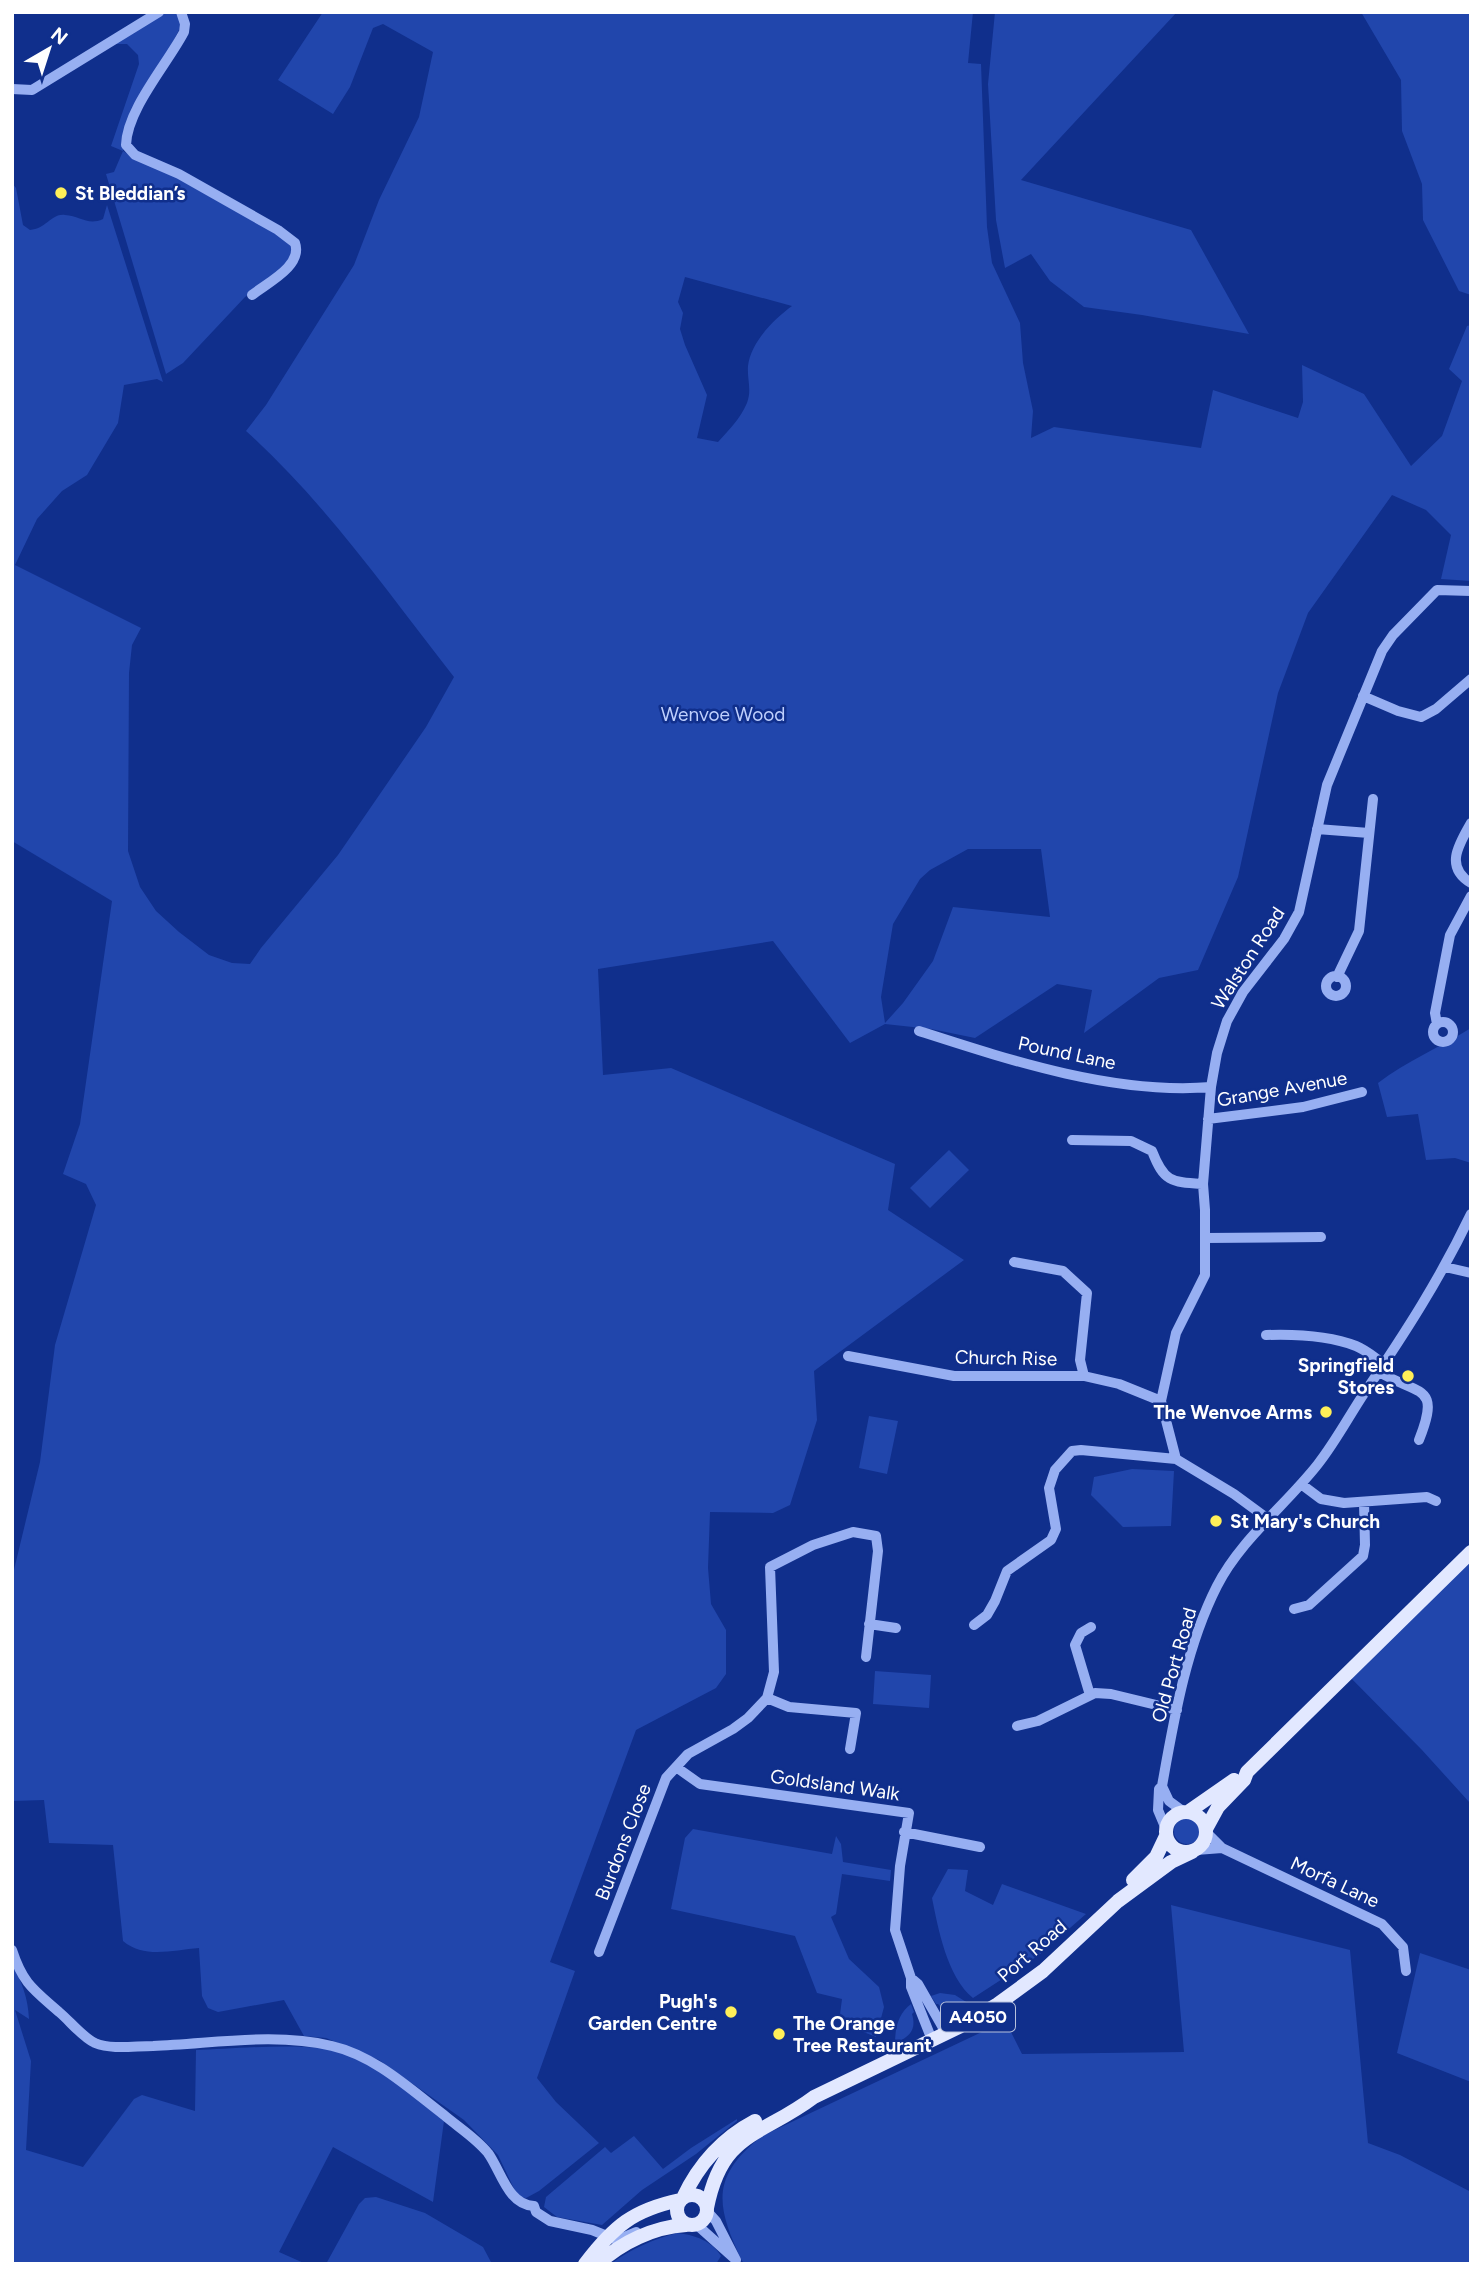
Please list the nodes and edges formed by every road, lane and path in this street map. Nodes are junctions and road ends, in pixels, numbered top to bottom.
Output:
1 (159, 12) edge
2 (181, 12) edge
3 (12, 89) edge
4 (252, 295) dead end
5 (1471, 591) edge
6 (1471, 679) edge
7 (1363, 696) junction
8 (1373, 799) dead end
9 (1471, 823) edge
10 (1317, 829) junction
11 (1369, 833) junction
12 (1471, 883) edge
13 (1471, 896) edge
14 (1337, 977) dead end
15 (1437, 1024) dead end
16 (919, 1031) dead end
17 (1211, 1087) junction
18 (1362, 1092) dead end
19 (1208, 1119) junction
20 (1072, 1140) dead end
21 (1203, 1184) junction
22 (1471, 1214) edge
23 (1321, 1237) dead end
24 (1205, 1238) junction
25 (1014, 1262) dead end
26 (1445, 1267) junction
27 (1471, 1273) edge
28 (1266, 1335) dead end
29 (848, 1356) dead end
30 (1382, 1368) junction
31 (1084, 1376) junction
32 (1161, 1401) junction
33 (1419, 1440) dead end
34 (1176, 1459) junction
35 (1301, 1485) junction
36 (1436, 1501) dead end
37 (1364, 1502) junction
38 (1268, 1519) junction
39 (1471, 1552) edge
40 (1294, 1609) dead end
41 (869, 1625) junction
42 (974, 1625) dead end
43 (1091, 1627) dead end
44 (896, 1628) dead end
45 (866, 1657) dead end
46 (1090, 1695) junction
47 (766, 1698) junction
48 (1177, 1710) junction
49 (1017, 1727) dead end
50 (850, 1749) dead end
51 (676, 1767) junction
52 (1247, 1772) junction
53 (1162, 1786) junction
54 (1186, 1812) junction
55 (1207, 1831) junction
56 (904, 1832) junction
57 (1166, 1833) junction
58 (980, 1847) dead end
59 (1222, 1848) junction
60 (1194, 1851) junction
61 (1118, 1901) junction
62 (12, 1950) edge
63 (599, 1952) dead end
64 (1406, 1971) dead end
65 (911, 1978) junction
66 (946, 2033) junction
67 (932, 2040) junction
68 (814, 2097) junction
69 (681, 2199) junction
70 (707, 2209) junction
71 (692, 2225) junction
72 (646, 2234) junction
73 (608, 2236) junction
74 (738, 2262) edge
75 (585, 2264) edge
76 (598, 2264) edge

1 - 3 street
2 - 4 street
5 - 7 street, Walston Road
6 - 7 street
7 - 10 street, Walston Road
8 - 11 street
9 - 12 street
10 - 11 street
10 - 17 street, Walston Road
11 - 14 street
13 - 15 street
16 - 17 street, Pound Lane
17 - 19 street, Walston Road
18 - 19 street, Grange Avenue
19 - 21 street, Walston Road
20 - 21 street
21 - 24 street, Walston Road
22 - 26 street, Old Port Road
23 - 24 street
24 - 32 street, Walston Road
25 - 31 street
26 - 27 street
26 - 30 street, Old Port Road
28 - 30 street
29 - 31 street, Church Rise
30 - 33 street
30 - 35 street, Old Port Road
31 - 32 street, Church Rise
32 - 34 street, Walston Road
34 - 38 street
34 - 42 street
35 - 37 street
35 - 38 street, Old Port Road
36 - 37 street
37 - 40 street
38 - 48 street, Old Port Road
39 - 52 main road, Port Road / A4050
41 - 44 street
41 - 45 street
41 - 47 street
43 - 46 street
46 - 48 street
46 - 49 street
47 - 50 street
47 - 51 street, Burdons Close
48 - 53 street, Old Port Road
51 - 56 street, Goldsland Walk
51 - 63 street, Burdons Close
52 - 54 main road, Port Road / A4050
52 - 55 main road, Port Road / A4050
53 - 54 street
53 - 57 street, Old Port Road
54 - 55 main road
54 - 57 main road, Port Road / A4050
55 - 59 street, Morfa Lane
55 - 60 main road, Port Road / A4050
56 - 58 street
56 - 65 street, Goldsland Walk
57 - 60 main road
57 - 61 main road, Port Road / A4050
59 - 60 street, Morfa Lane
59 - 64 street, Morfa Lane
60 - 61 main road, Port Road / A4050
61 - 66 main road, Port Road / A4050
62 - 73 street
65 - 66 street, Goldsland Walk
65 - 67 street, Goldsland Walk
66 - 67 main road, Port Road / A4050
67 - 68 main road, Port Road / A4050
68 - 69 main road, Port Road / A4050
68 - 70 main road, Port Road / A4050
69 - 70 main road
69 - 71 main road
69 - 73 main road
70 - 71 main road
70 - 74 street
71 - 72 main road
71 - 74 street
72 - 73 street
72 - 76 main road
73 - 75 main road

